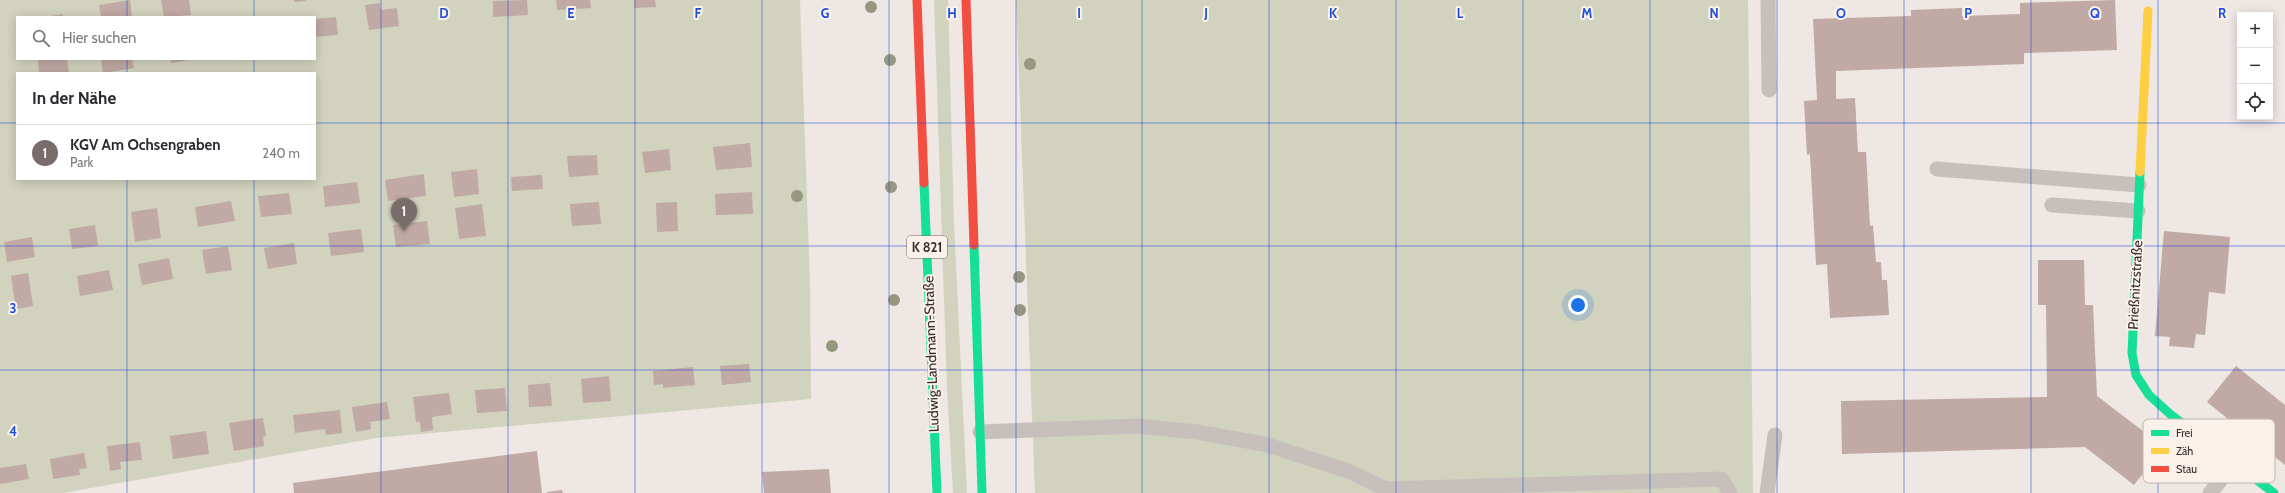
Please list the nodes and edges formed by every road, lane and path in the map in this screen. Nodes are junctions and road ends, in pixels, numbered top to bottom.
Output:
1 (917, 0) edge
2 (966, 0) edge
3 (1768, 0) edge
4 (2148, 11) dead end
5 (1768, 90) dead end
6 (1937, 169) dead end
7 (2139, 185) junction
8 (2052, 205) dead end
9 (2138, 211) junction
10 (2177, 419) edge
11 (980, 432) junction
12 (1775, 435) dead end
13 (2218, 483) edge
14 (2261, 483) edge
15 (937, 493) edge
16 (982, 493) edge
17 (1730, 493) edge
18 (1767, 493) edge
19 (2210, 493) edge
20 (2274, 493) edge

1 - 15 main road, Ludwig-Landmann-Straße / K 821
2 - 11 main road
3 - 5 lane
4 - 7 main road, Prießnitzstraße
6 - 7 lane
7 - 9 main road, Prießnitzstraße
8 - 9 lane
9 - 10 main road, Prießnitzstraße
11 - 16 main road
11 - 17 lane
12 - 18 lane
13 - 19 lane
14 - 20 main road, Prießnitzstraße

